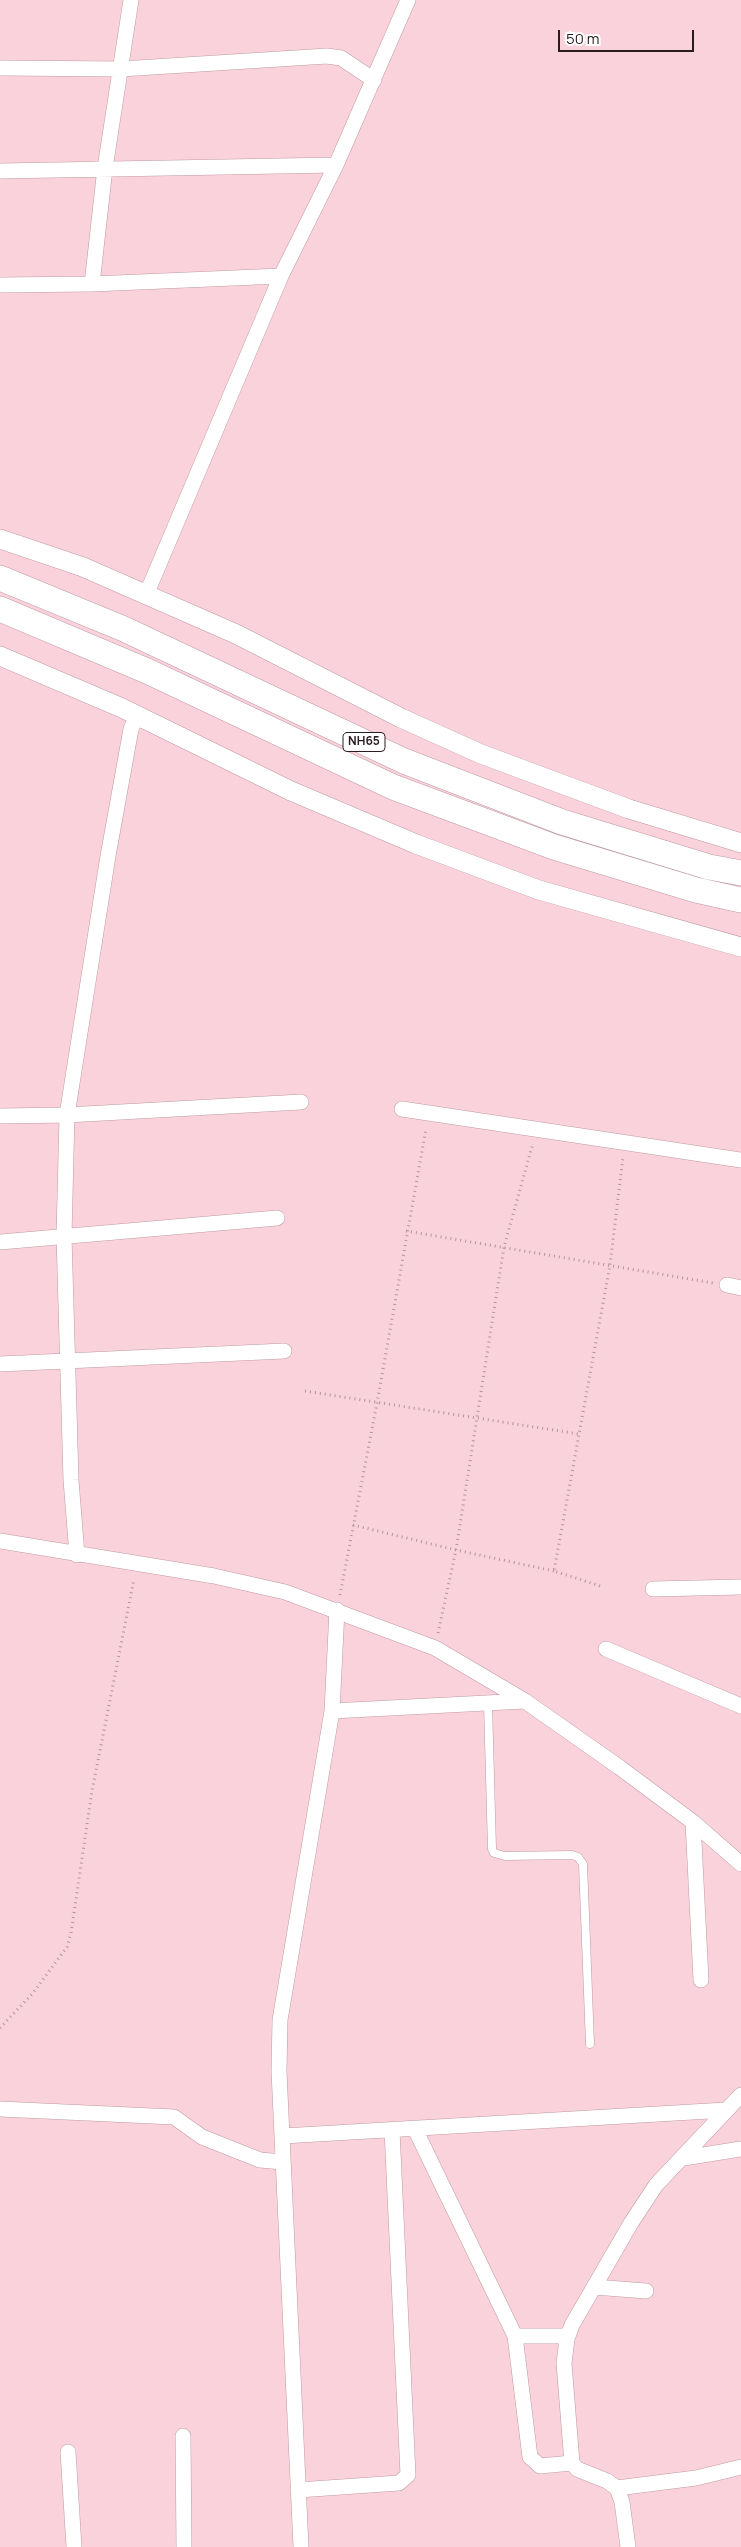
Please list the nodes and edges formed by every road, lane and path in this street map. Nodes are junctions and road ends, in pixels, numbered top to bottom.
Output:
1 (131, 0) edge
2 (408, 0) edge
3 (0, 68) edge
4 (121, 69) junction
5 (374, 80) junction
6 (336, 165) junction
7 (105, 168) junction
8 (0, 170) edge
9 (280, 276) junction
10 (92, 284) junction
11 (0, 285) edge
12 (0, 539) edge
13 (0, 578) edge
14 (146, 595) junction
15 (0, 609) edge
16 (0, 656) edge
17 (137, 716) junction
18 (741, 843) edge
19 (741, 873) edge
20 (741, 900) edge
21 (741, 947) edge
22 (301, 1102) dead end
23 (402, 1109) dead end
24 (429, 1112) junction
25 (67, 1115) junction
26 (0, 1116) edge
27 (537, 1128) junction
28 (625, 1142) junction
29 (741, 1160) edge
30 (277, 1218) dead end
31 (406, 1231) junction
32 (64, 1236) junction
33 (0, 1242) edge
34 (504, 1247) junction
35 (610, 1265) junction
36 (734, 1287) edge
37 (284, 1351) dead end
38 (69, 1362) junction
39 (0, 1364) edge
40 (305, 1391) dead end
41 (377, 1402) junction
42 (476, 1417) junction
43 (579, 1434) junction
44 (353, 1525) junction
45 (0, 1540) edge
46 (456, 1550) junction
47 (78, 1555) junction
48 (136, 1564) junction
49 (554, 1571) junction
50 (600, 1586) dead end
51 (741, 1587) edge
52 (653, 1589) dead end
53 (337, 1610) junction
54 (435, 1648) junction
55 (606, 1649) dead end
56 (525, 1701) junction
57 (488, 1704) junction
58 (741, 1706) edge
59 (332, 1711) junction
60 (693, 1822) junction
61 (741, 1864) edge
62 (701, 1980) dead end
63 (0, 2028) edge
64 (590, 2044) dead end
65 (736, 2102) edge
66 (0, 2109) edge
67 (415, 2129) junction
68 (392, 2130) junction
69 (283, 2136) junction
70 (741, 2149) edge
71 (684, 2158) junction
72 (283, 2162) junction
73 (594, 2287) junction
74 (646, 2291) dead end
75 (515, 2336) junction
76 (568, 2336) junction
77 (183, 2436) dead end
78 (68, 2452) dead end
79 (572, 2463) junction
80 (741, 2467) edge
81 (616, 2488) junction
82 (298, 2490) junction
83 (74, 2547) edge
84 (184, 2547) edge
85 (301, 2547) edge
86 (628, 2547) edge

1 - 4 street
2 - 5 street
3 - 4 street
4 - 5 street
4 - 7 street
5 - 6 street
6 - 7 street
6 - 9 street
7 - 8 street
7 - 10 street
9 - 10 street
9 - 14 street
10 - 11 street
12 - 14 street
13 - 19 highway, NH65
14 - 18 street
15 - 20 highway, NH65
16 - 17 street
17 - 21 street
17 - 25 street
22 - 25 street
23 - 24 street
24 - 27 street
24 - 31 path
25 - 26 street
25 - 32 street
27 - 28 street
27 - 34 path
28 - 29 street
28 - 35 path
30 - 32 street
31 - 34 path
31 - 41 path
32 - 33 street
32 - 38 street
34 - 35 path
34 - 42 path
35 - 36 path
35 - 43 path
37 - 38 street
38 - 39 street
38 - 47 street
40 - 41 path
41 - 42 path
41 - 44 path
42 - 43 path
42 - 46 path
43 - 49 path
44 - 46 path
44 - 53 path
45 - 47 street
46 - 49 path
46 - 54 path
47 - 48 street
48 - 53 street
48 - 63 path
49 - 50 path
51 - 52 street
53 - 54 street
53 - 59 street
54 - 56 street
55 - 58 street
56 - 57 street
56 - 60 street
57 - 59 street
57 - 64 lane
59 - 69 street
60 - 61 street
60 - 62 street
65 - 67 street
65 - 71 street
66 - 72 street
67 - 68 street
67 - 75 street
68 - 69 street
68 - 82 street
69 - 72 street
70 - 71 street
71 - 73 street
72 - 82 street
73 - 74 street
73 - 76 street
75 - 76 street
75 - 79 street
76 - 79 street
77 - 84 street
78 - 83 street
79 - 81 street
80 - 81 street
81 - 86 street
82 - 85 street

